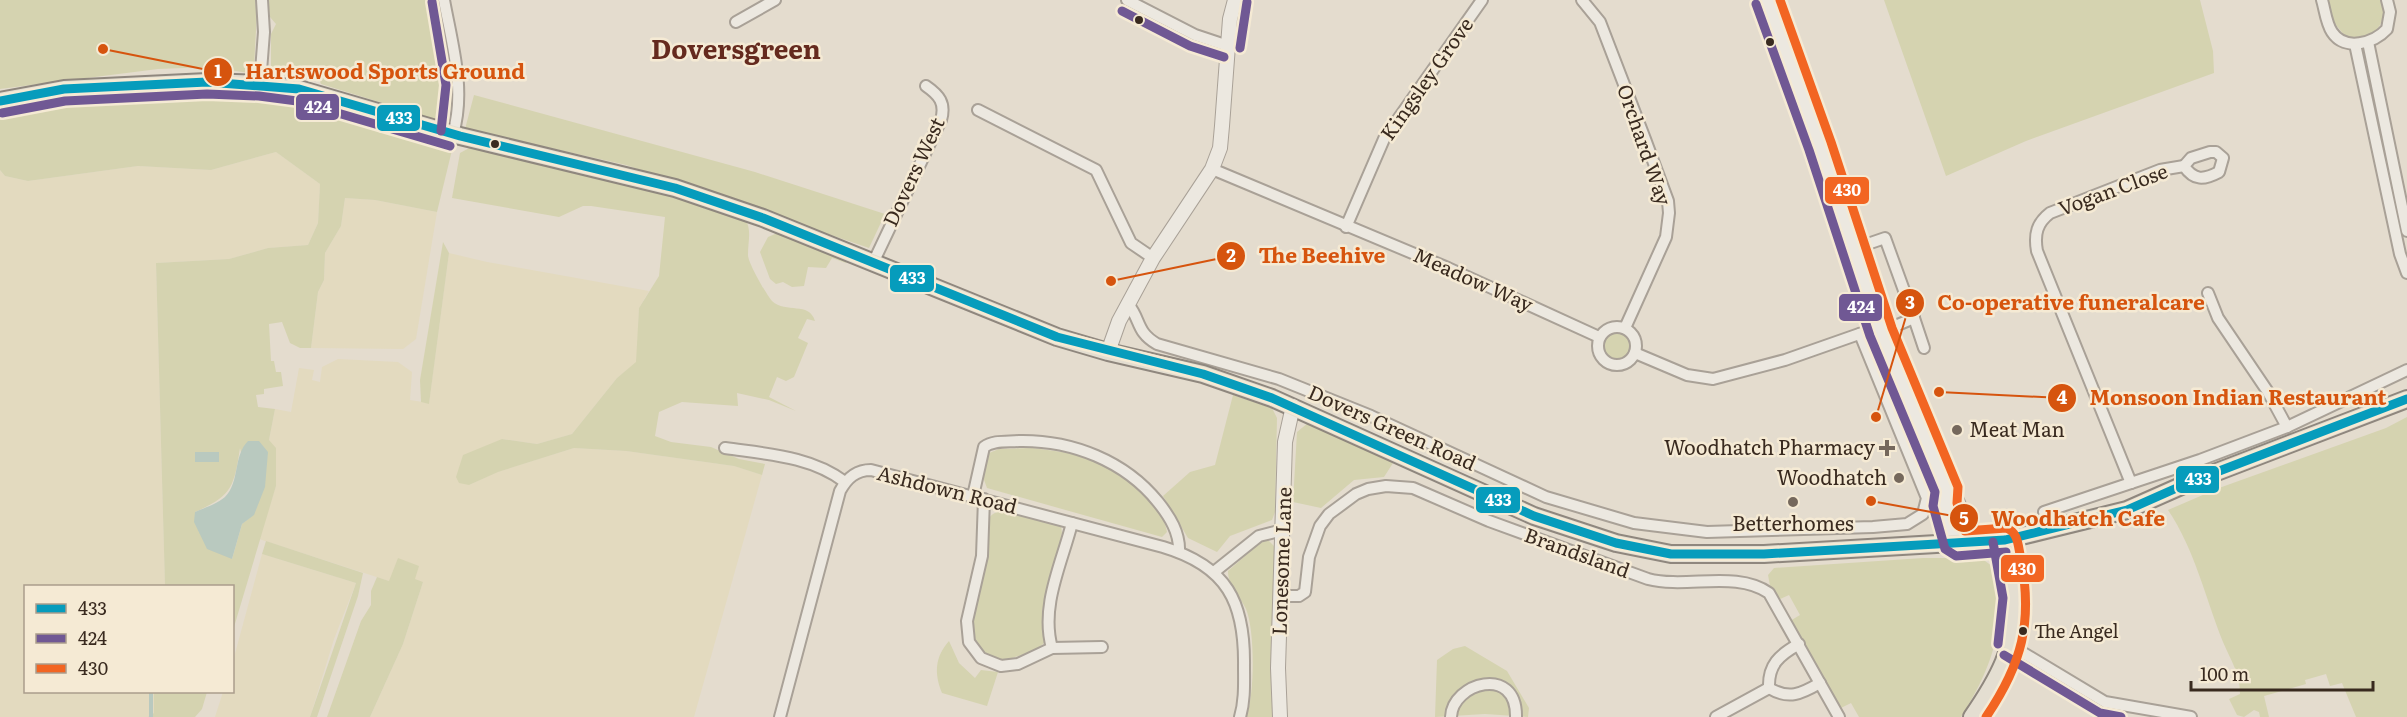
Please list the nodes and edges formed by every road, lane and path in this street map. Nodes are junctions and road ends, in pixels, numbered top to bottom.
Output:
1 (262, 0) edge
2 (444, 0) edge
3 (775, 0) edge
4 (1127, 0) edge
5 (1235, 0) edge
6 (1482, 0) edge
7 (1582, 0) edge
8 (1767, 0) edge
9 (2322, 0) edge
10 (2387, 0) edge
11 (736, 22) dead end
12 (2368, 42) junction
13 (2355, 44) junction
14 (1228, 46) junction
15 (260, 84) junction
16 (926, 86) dead end
17 (0, 101) edge
18 (978, 110) dead end
19 (453, 134) junction
20 (2184, 166) dead end
21 (1212, 169) junction
22 (1346, 227) junction
23 (2407, 231) edge
24 (1853, 249) junction
25 (1153, 258) junction
26 (873, 263) junction
27 (2407, 273) edge
28 (2208, 293) dead end
29 (1128, 304) junction
30 (1914, 318) junction
31 (1625, 328) junction
32 (1880, 329) junction
33 (1860, 334) junction
34 (1599, 338) junction
35 (1924, 348) dead end
36 (1108, 352) junction
37 (1635, 353) junction
38 (2407, 370) edge
39 (1279, 379) junction
40 (1272, 398) junction
41 (2407, 399) edge
42 (1293, 406) junction
43 (2287, 427) junction
44 (725, 448) dead end
45 (1939, 473) junction
46 (1919, 479) junction
47 (845, 482) junction
48 (2131, 483) junction
49 (1947, 491) junction
50 (973, 496) junction
51 (984, 499) junction
52 (2044, 512) dead end
53 (1072, 523) junction
54 (1873, 527) junction
55 (1283, 530) junction
56 (2005, 540) junction
57 (1975, 543) junction
58 (1956, 544) junction
59 (1874, 548) junction
60 (1179, 552) junction
61 (1214, 572) junction
62 (1280, 596) junction
63 (1798, 644) junction
64 (2010, 645) junction
65 (1052, 648) junction
66 (1102, 648) dead end
67 (1820, 683) junction
68 (1769, 688) junction
69 (780, 717) edge
70 (1240, 717) edge
71 (1280, 717) edge
72 (1450, 717) edge
73 (1516, 717) edge
74 (1716, 717) edge
75 (1839, 717) edge
76 (1972, 717) edge
77 (2191, 717) edge

1 - 15 street
2 - 19 street
3 - 11 street
4 - 14 street
5 - 14 street
6 - 22 street, Kingsley Grove
7 - 31 street, Orchard Way
8 - 24 street
9 - 13 street
10 - 12 street
12 - 13 street
12 - 23 street
13 - 27 street
14 - 21 street
15 - 17 main road, Dovers Green Road
15 - 19 main road, Dovers Green Road
16 - 26 street, Dovers West
18 - 25 street
19 - 26 main road, Dovers Green Road
20 - 48 street, Vogan Close
21 - 22 street, Meadow Way
21 - 25 street
22 - 34 street, Meadow Way
24 - 30 street
24 - 32 street
25 - 29 street
26 - 36 main road, Dovers Green Road
28 - 43 street
29 - 36 street
29 - 39 street, Dovers Green Road
30 - 32 street
30 - 35 street
31 - 34 street
31 - 37 street
32 - 33 street
32 - 45 street
33 - 37 street
33 - 46 street
34 - 37 street
36 - 40 main road, Dovers Green Road
38 - 43 street
39 - 40 street
39 - 54 street, Dovers Green Road
40 - 42 main road, Dovers Green Road
41 - 56 main road, Dovers Green Road
42 - 55 street, Lonesome Lane
42 - 59 main road, Dovers Green Road
43 - 48 street
44 - 47 street
45 - 46 street
45 - 49 street
46 - 54 street, Dovers Green Road
47 - 50 street, Ashdown Road
47 - 69 street
48 - 52 street
49 - 57 street
49 - 58 street
50 - 51 street, Ashdown Road
50 - 60 street
51 - 53 street, Ashdown Road
51 - 65 street
53 - 60 street, Ashdown Road
53 - 65 street
54 - 59 street
55 - 61 street
55 - 62 street, Lonesome Lane
56 - 57 main road, Dovers Green Road
56 - 64 main road
57 - 58 main road, Dovers Green Road
58 - 59 main road, Dovers Green Road
60 - 61 street, Ashdown Road
61 - 70 street
62 - 63 street, Brandsland
62 - 71 street, Lonesome Lane
63 - 67 street, Brandsland
63 - 68 street
64 - 76 main road
64 - 77 street
65 - 66 street
67 - 68 street
67 - 75 street, Brandsland
68 - 74 street
72 - 73 street

